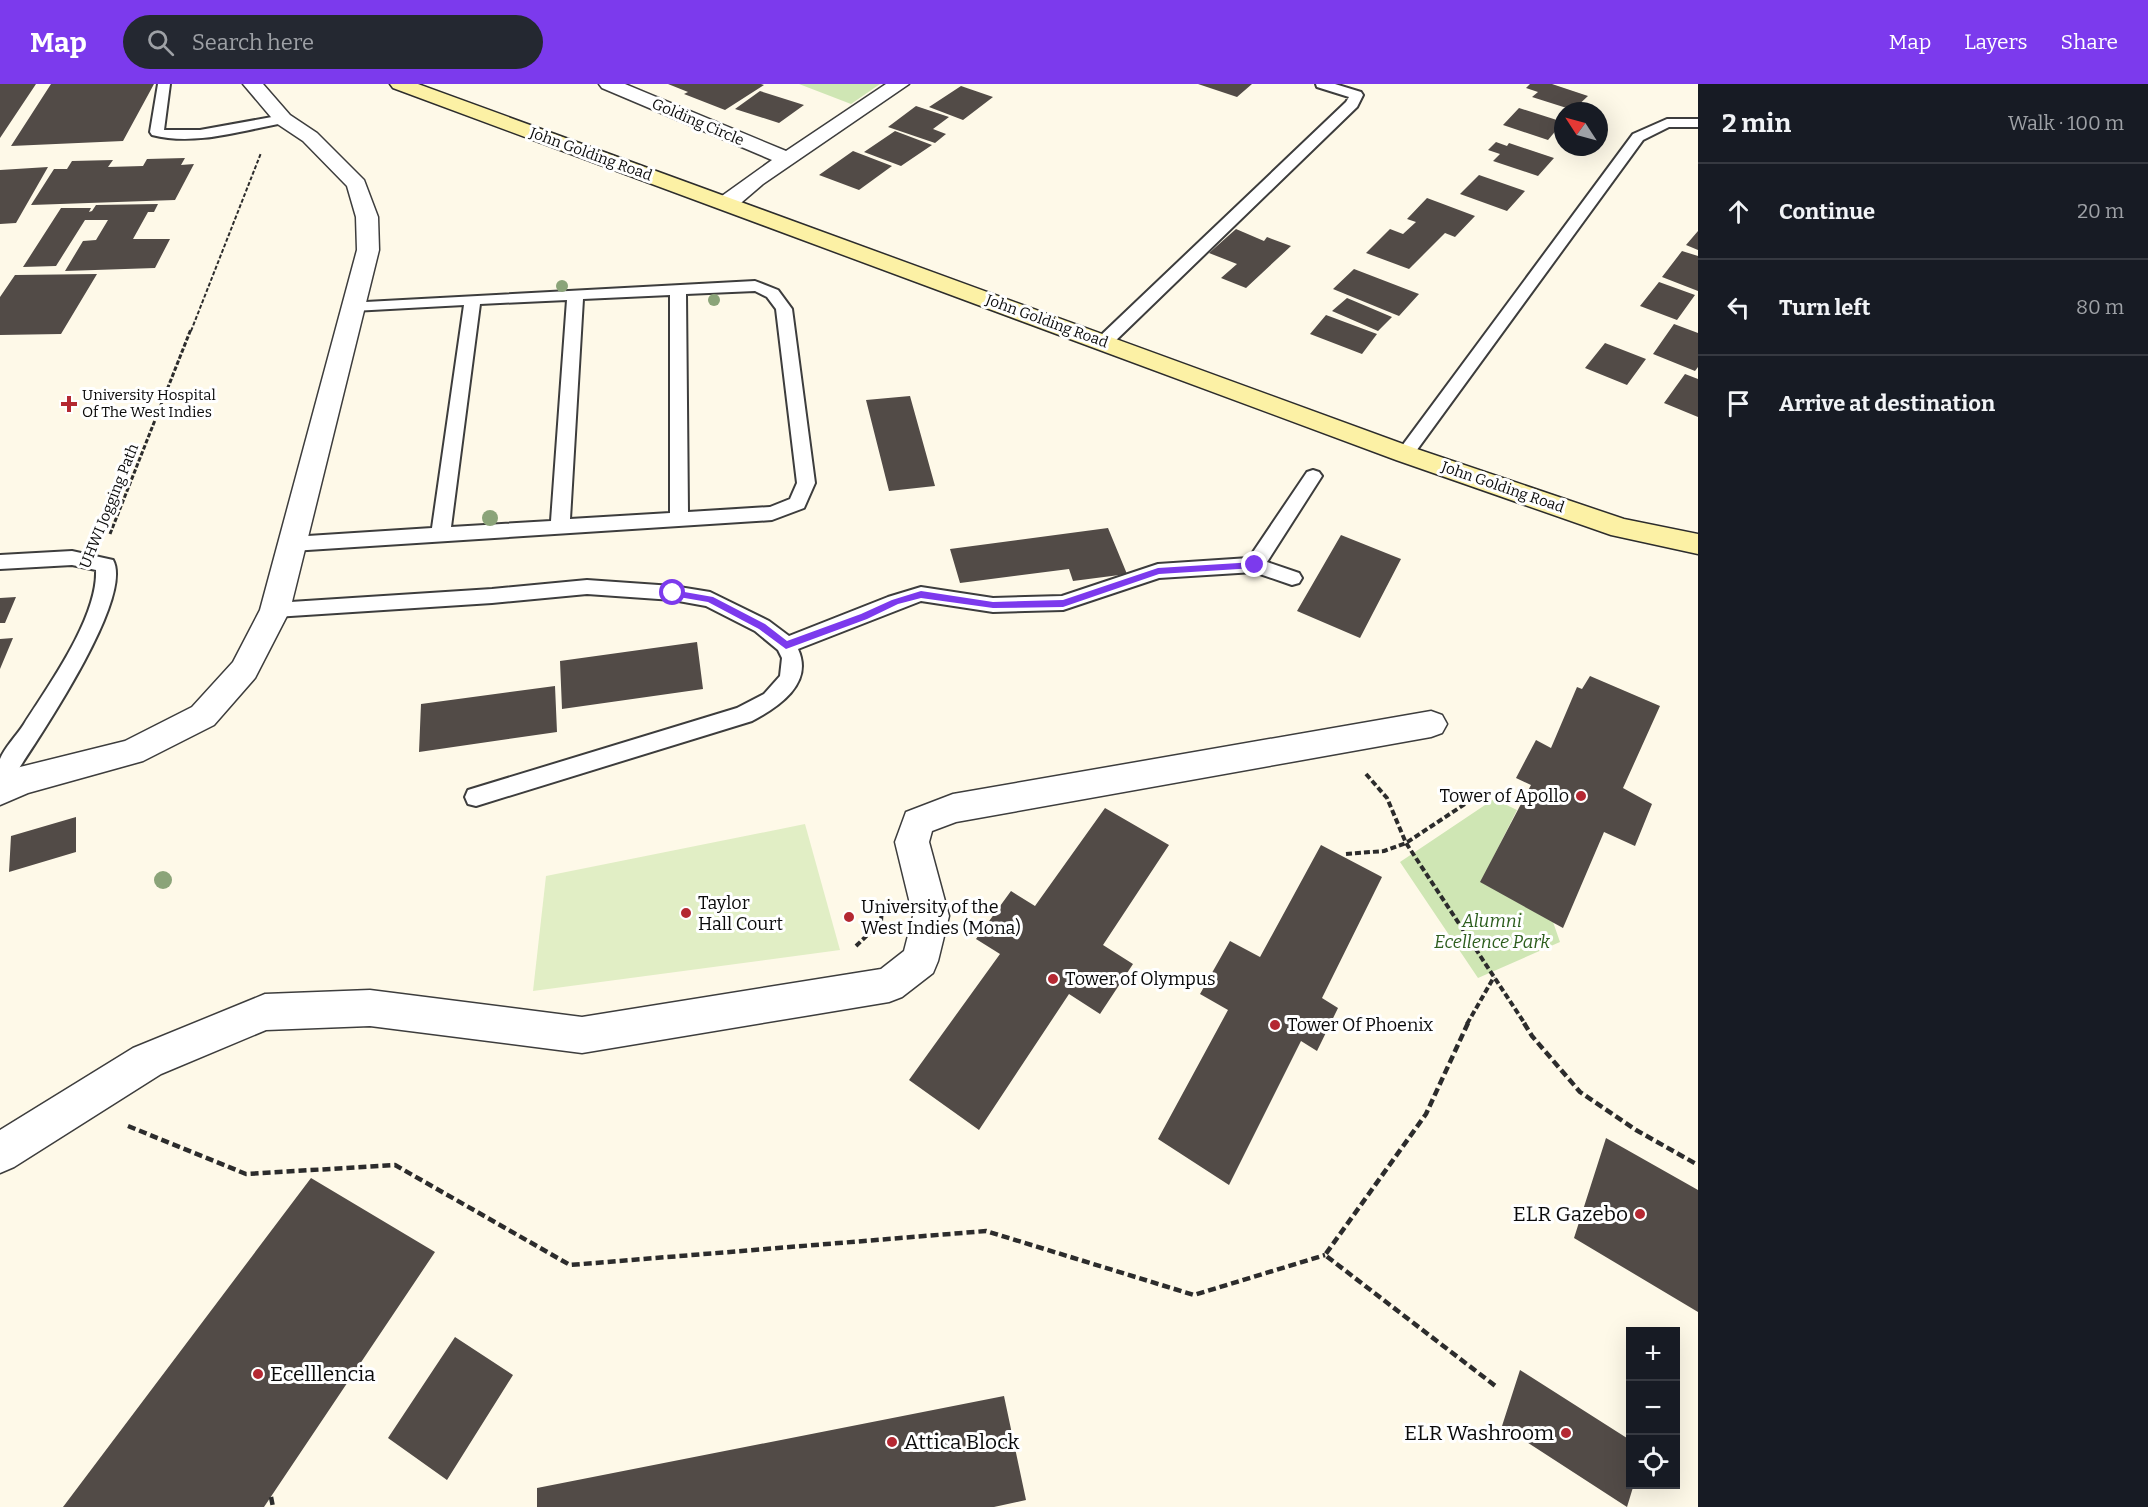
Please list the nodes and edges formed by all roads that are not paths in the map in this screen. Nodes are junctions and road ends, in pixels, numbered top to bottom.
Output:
1 (164, 84) edge
2 (253, 84) edge
3 (400, 84) edge
4 (609, 84) edge
5 (899, 84) edge
6 (1322, 84) edge
7 (271, 121) junction
8 (1698, 123) edge
9 (787, 159) junction
10 (727, 203) junction
11 (678, 290) junction
12 (575, 295) junction
13 (473, 300) junction
14 (353, 306) junction
15 (1104, 342) junction
16 (1406, 454) junction
17 (1313, 476) dead end
18 (679, 519) junction
19 (560, 527) junction
20 (441, 534) junction
21 (292, 544) junction
22 (1698, 544) edge
23 (0, 562) edge
24 (1255, 565) junction
25 (1292, 578) dead end
26 (275, 610) junction
27 (786, 645) junction
28 (1431, 724) dead end
29 (0, 778) edge
30 (0, 791) edge
31 (476, 796) dead end
32 (0, 1153) edge

1 - 7 lane
2 - 7 street
3 - 10 street, John Golding Road
4 - 9 street, Golding Circle
5 - 9 street
6 - 15 lane
7 - 14 street
8 - 16 lane
9 - 10 street
10 - 15 street, John Golding Road
11 - 12 lane
11 - 18 lane
11 - 18 lane
12 - 13 lane
12 - 19 lane
13 - 14 lane
13 - 20 lane
14 - 21 street
15 - 16 street, John Golding Road
16 - 22 street, John Golding Road
17 - 24 lane
18 - 19 lane
19 - 20 lane
20 - 21 lane
21 - 26 street
23 - 29 lane
24 - 25 lane
24 - 27 lane
26 - 27 lane
26 - 30 street
27 - 31 lane
28 - 32 street

